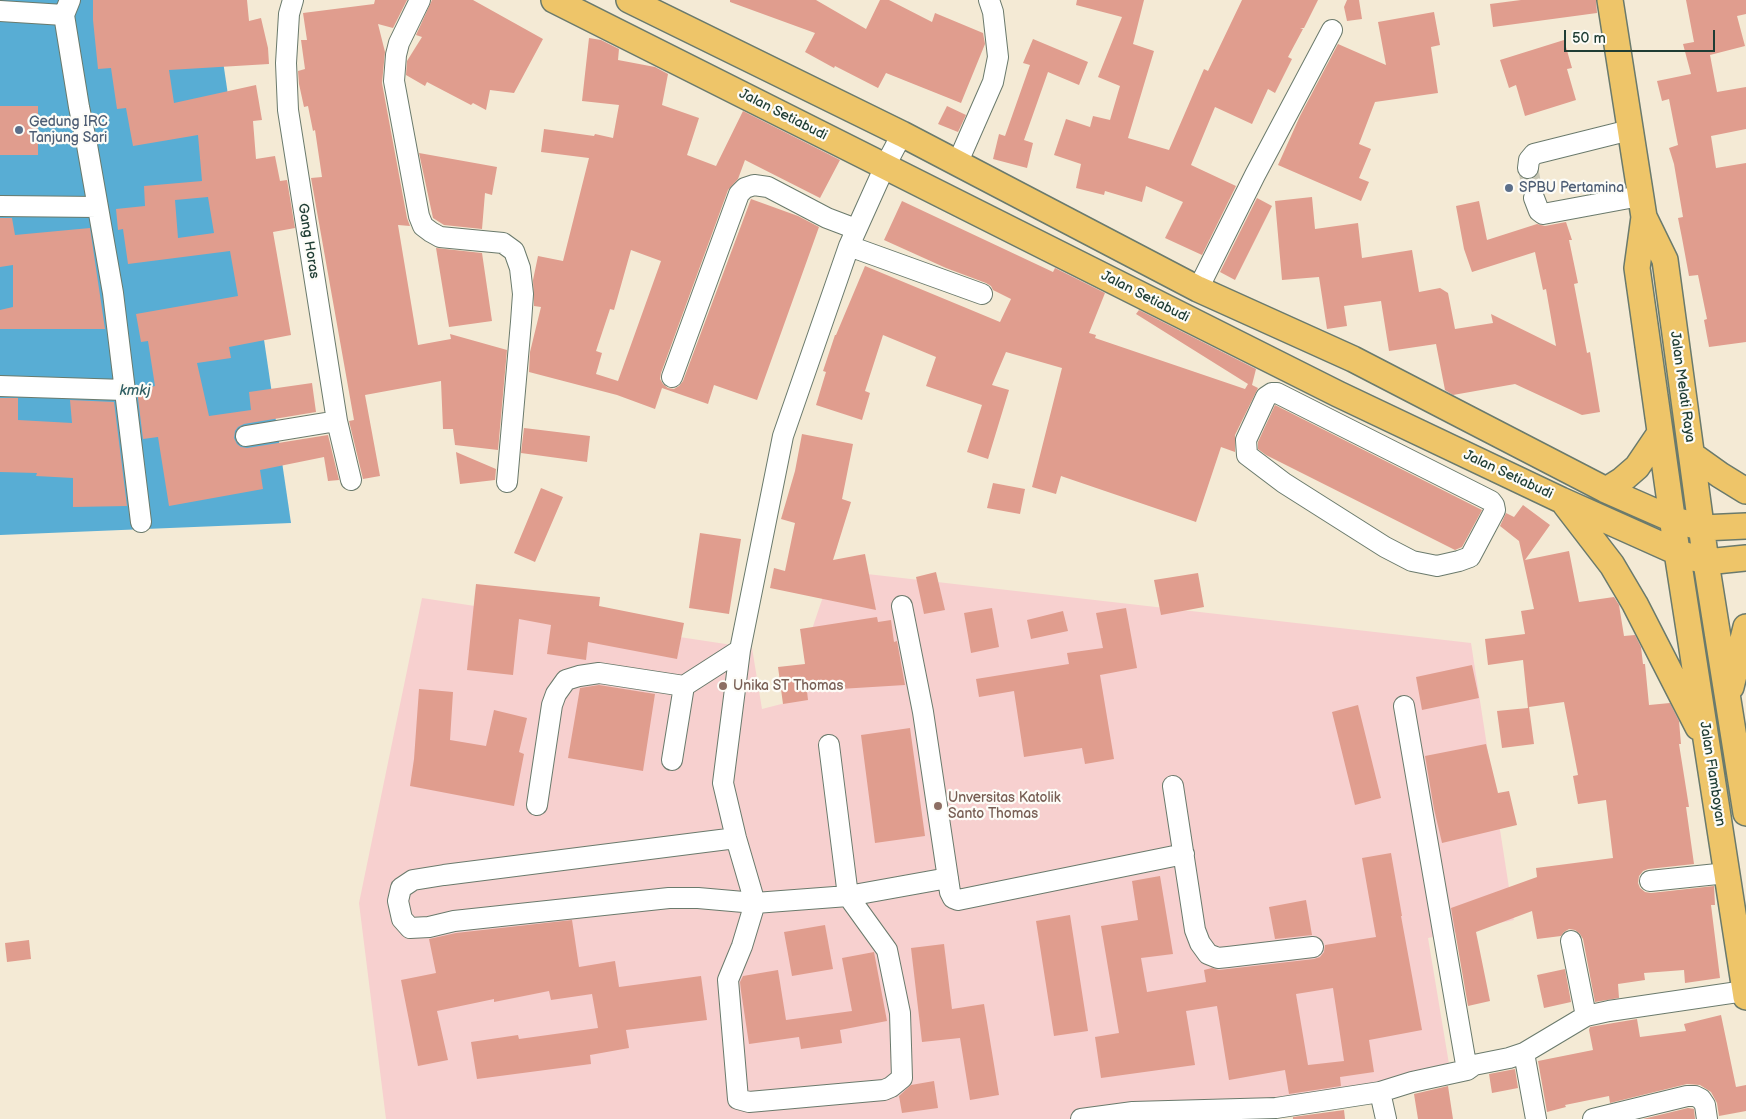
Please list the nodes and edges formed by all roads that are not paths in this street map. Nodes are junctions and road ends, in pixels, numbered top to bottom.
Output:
1 (293, 0) edge
2 (420, 0) edge
3 (554, 0) edge
4 (629, 0) edge
5 (989, 0) edge
6 (1610, 0) edge
7 (67, 8) edge
8 (0, 10) edge
9 (1332, 30) dead end
10 (1630, 130) junction
11 (902, 134) junction
12 (958, 164) junction
13 (885, 166) junction
14 (1528, 168) dead end
15 (1534, 198) tunnel mouth
16 (0, 206) edge
17 (1642, 206) junction
18 (98, 207) junction
19 (852, 237) junction
20 (1198, 289) junction
21 (982, 294) dead end
22 (1354, 359) junction
23 (672, 377) dead end
24 (0, 386) edge
25 (124, 390) junction
26 (1338, 394) junction
27 (1326, 418) junction
28 (337, 421) junction
29 (1660, 433) junction
30 (246, 436) dead end
31 (1434, 439) junction
32 (1692, 454) junction
33 (1420, 465) junction
34 (1491, 467) junction
35 (351, 480) dead end
36 (507, 482) dead end
37 (1606, 490) junction
38 (1746, 491) edge
39 (1478, 494) junction
40 (1561, 500) junction
41 (1672, 519) junction
42 (141, 522) dead end
43 (1746, 526) edge
44 (1702, 528) junction
45 (1677, 552) junction
46 (1746, 558) edge
47 (1706, 562) junction
48 (902, 606) dead end
49 (1746, 627) edge
50 (740, 650) junction
51 (684, 686) junction
52 (1728, 700) junction
53 (1404, 706) dead end
54 (1707, 744) junction
55 (829, 745) dead end
56 (672, 760) dead end
57 (1173, 786) dead end
58 (537, 805) dead end
59 (1746, 813) edge
60 (736, 838) junction
61 (1184, 854) junction
62 (1727, 873) junction
63 (948, 878) junction
64 (1650, 881) dead end
65 (848, 896) junction
66 (1738, 897) edge
67 (755, 903) junction
68 (1571, 941) dead end
69 (1312, 947) dead end
70 (1746, 994) edge
71 (1586, 1016) junction
72 (1524, 1053) junction
73 (1466, 1070) junction
74 (1380, 1092) junction
75 (1277, 1113) edge
76 (1134, 1115) edge
77 (1081, 1119) edge
78 (1386, 1119) edge
79 (1536, 1119) edge
80 (1593, 1119) edge
81 (1707, 1119) edge

1 - 28 street, Gang Horas
2 - 36 street
3 - 13 main road, Jalan Setiabudi
4 - 11 main road
5 - 12 street
6 - 10 main road, Jalan Melati Raya
7 - 8 street
7 - 18 street
9 - 20 street
10 - 14 street
10 - 17 main road, Jalan Melati Raya
11 - 12 main road
11 - 13 street
12 - 20 main road
13 - 19 street
13 - 26 main road, Jalan Setiabudi
15 - 17 street
16 - 18 street
17 - 29 main road, Jalan Melati Raya
17 - 32 main road, Jalan Melati Raya
18 - 25 street
19 - 21 street
19 - 23 street
19 - 50 street
20 - 22 main road
22 - 26 main road
22 - 37 main road
24 - 25 street
25 - 42 street
26 - 27 street
26 - 31 main road, Jalan Setiabudi
27 - 33 street
27 - 39 street
28 - 30 street
28 - 35 street, Gang Horas
29 - 37 main road
29 - 41 main road, Jalan Melati Raya
31 - 33 street
31 - 34 main road, Jalan Setiabudi
32 - 38 main road
32 - 44 main road, Jalan Melati Raya
33 - 39 street
34 - 39 street
34 - 40 main road, Jalan Setiabudi
37 - 41 main road
40 - 45 main road, Jalan Setiabudi
40 - 54 main road
41 - 44 main road
41 - 45 main road, Jalan Melati Raya
43 - 44 main road
44 - 47 main road, Jalan Melati Raya
45 - 47 main road, Jalan Setiabudi
45 - 54 main road, Jalan Flamboyan
46 - 47 main road, Jalan Setiabudi
47 - 52 main road, Jalan Flamboyan
48 - 63 street
49 - 52 main road
50 - 51 street
50 - 60 street
51 - 56 street
51 - 58 street
52 - 59 main road, Jalan Flamboyan
53 - 73 street
54 - 62 main road, Jalan Flamboyan
55 - 65 street
57 - 61 street
60 - 67 street
60 - 67 street
61 - 63 street
61 - 69 street
62 - 64 street
62 - 66 main road, Jalan Flamboyan
63 - 65 street
65 - 67 street
65 - 67 street
66 - 70 main road, Jalan Flamboyan
68 - 71 street
70 - 71 street
71 - 72 street
72 - 73 street
72 - 79 street
73 - 74 street
74 - 75 street
74 - 78 street
75 - 76 street
76 - 77 street
80 - 81 street

